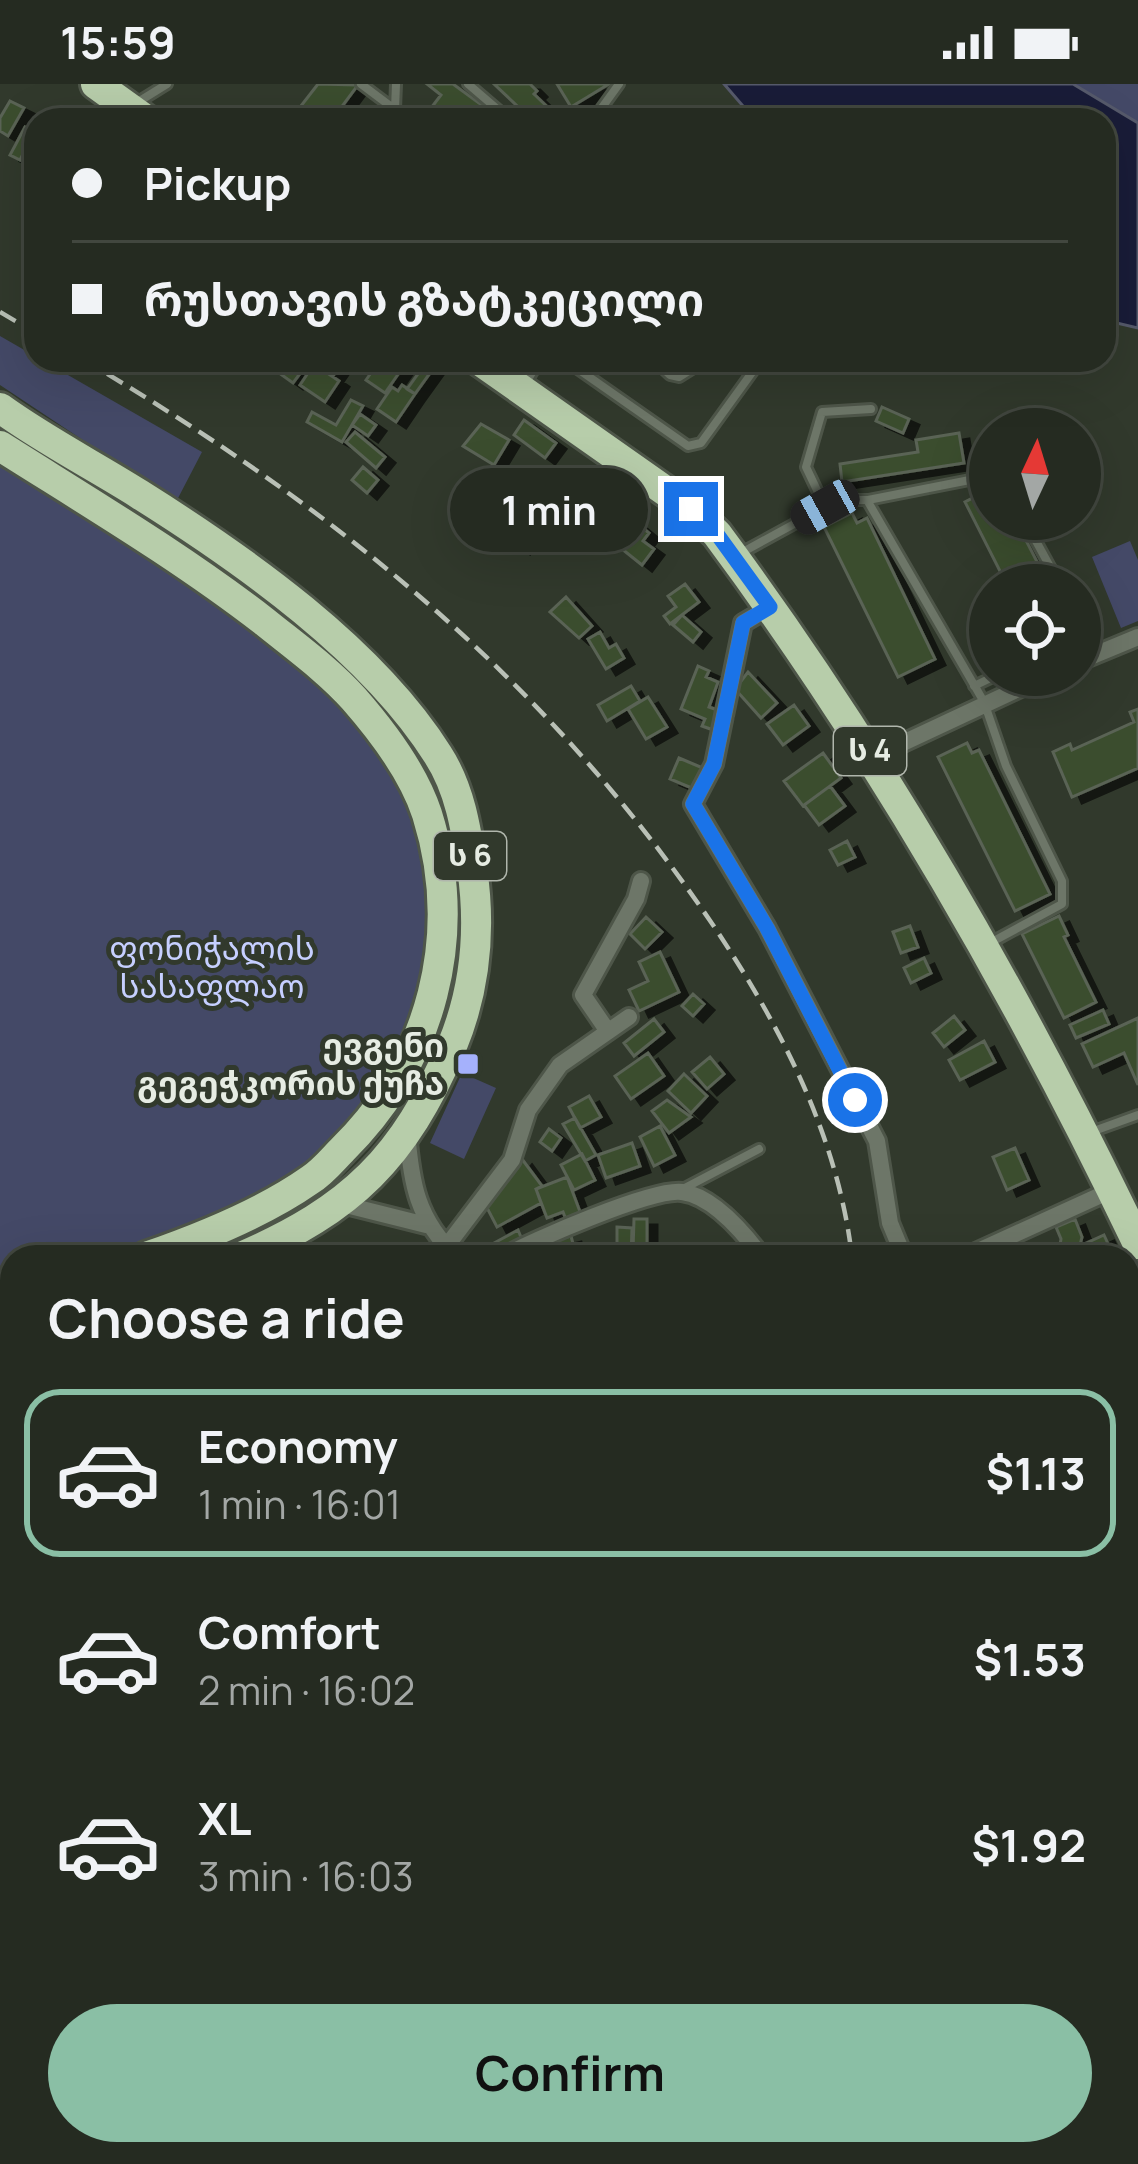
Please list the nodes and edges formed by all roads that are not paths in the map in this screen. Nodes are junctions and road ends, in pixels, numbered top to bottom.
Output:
1 (96, 84) edge
2 (167, 84) edge
3 (361, 84) edge
4 (468, 84) edge
5 (129, 108) edge
6 (143, 108) edge
7 (394, 108) edge
8 (496, 108) edge
9 (499, 372) edge
10 (533, 372) edge
11 (582, 372) edge
12 (752, 372) edge
13 (520, 390) junction
14 (0, 408) edge
15 (871, 409) dead end
16 (0, 446) edge
17 (969, 480) edge
18 (867, 500) junction
19 (825, 507) junction
20 (734, 557) junction
21 (770, 607) junction
22 (1138, 637) edge
23 (1101, 653) edge
24 (969, 677) edge
25 (976, 696) edge
26 (980, 696) edge
27 (873, 757) junction
28 (640, 880) dead end
29 (986, 945) junction
30 (629, 1017) dead end
31 (607, 1030) junction
32 (1138, 1115) edge
33 (407, 1130) junction
34 (1084, 1135) junction
35 (759, 1149) dead end
36 (1112, 1190) junction
37 (679, 1191) junction
38 (342, 1204) junction
39 (427, 1225) junction
40 (1138, 1244) edge
41 (174, 1245) edge
42 (268, 1245) edge
43 (446, 1245) edge
44 (457, 1245) edge
45 (531, 1245) edge
46 (750, 1245) edge
47 (899, 1245) edge
48 (991, 1245) edge

1 - 5 highway
2 - 6 lane
3 - 7 lane
4 - 8 lane
9 - 13 highway, ს 4
10 - 13 lane
11 - 12 lane
13 - 20 highway, ს 4
14 - 33 highway, ს 6
15 - 19 lane
16 - 41 highway, ს 6
17 - 18 lane
18 - 19 lane
18 - 24 lane
19 - 20 lane
20 - 21 highway, ს 4
21 - 27 highway, ს 4
21 - 47 street
22 - 23 street
25 - 27 street
26 - 29 lane
27 - 29 highway, ს 4
28 - 31 street
29 - 34 highway, ს 4
30 - 31 street
31 - 44 street
32 - 34 lane
33 - 38 highway, ს 6
33 - 39 street
34 - 36 highway, ს 4
35 - 37 lane
36 - 40 highway, ს 4
36 - 48 street
37 - 45 street
37 - 46 street
38 - 39 street
38 - 42 highway, ს 6
39 - 43 street

